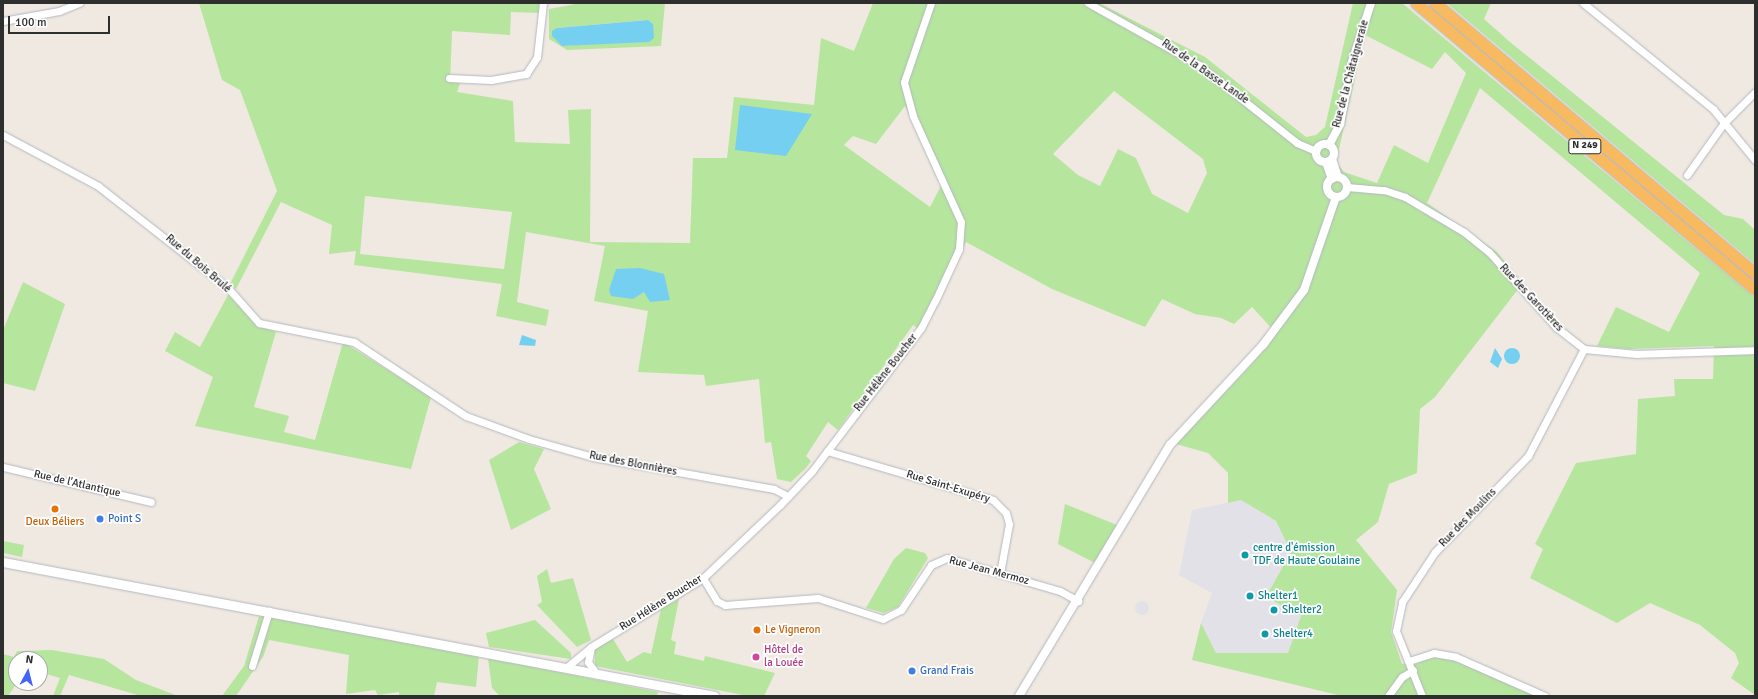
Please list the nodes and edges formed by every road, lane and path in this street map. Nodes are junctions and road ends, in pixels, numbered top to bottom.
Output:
1 (79, 3) edge
2 (543, 3) edge
3 (931, 3) edge
4 (1088, 3) edge
5 (1371, 3) edge
6 (1416, 3) edge
7 (1435, 3) edge
8 (1584, 3) edge
9 (3, 21) edge
10 (450, 78) dead end
11 (1755, 92) edge
12 (1724, 123) junction
13 (3, 135) edge
14 (1329, 145) junction
15 (1316, 151) junction
16 (1329, 160) junction
17 (1755, 160) edge
18 (1687, 175) dead end
19 (1335, 178) junction
20 (1348, 187) junction
21 (1336, 197) junction
22 (1755, 273) edge
23 (1755, 289) edge
24 (1584, 348) junction
25 (1755, 350) edge
26 (480, 421) joint
27 (827, 451) junction
28 (3, 467) edge
29 (788, 496) junction
30 (151, 502) dead end
31 (3, 562) edge
32 (1000, 572) junction
33 (703, 578) junction
34 (1078, 601) junction
35 (269, 610) junction
36 (590, 647) junction
37 (1409, 661) junction
38 (252, 666) dead end
39 (566, 667) junction
40 (1412, 670) junction
41 (596, 673) junction
42 (716, 696) edge
43 (1019, 696) edge
44 (1388, 696) edge
45 (1422, 696) edge
46 (1545, 696) edge

1 - 9 street
2 - 10 street
3 - 27 street, Rue Hélène Boucher
4 - 15 street, Rue de la Basse Lande
5 - 14 street, Rue de la Châtaigneraie
6 - 23 highway, N 249
7 - 22 highway, N 249
8 - 12 street
11 - 12 street
12 - 17 street
12 - 18 street
13 - 26 street, Rue du Bois Brulé
14 - 15 street
14 - 16 street
15 - 16 street
16 - 19 street
19 - 20 street
19 - 21 street
20 - 21 street
20 - 24 street, Rue des Garotières
21 - 34 street
24 - 25 street
24 - 37 street, Rue des Moulins
26 - 29 street, Rue des Blonnières
27 - 29 street, Rue Hélène Boucher
27 - 32 street, Rue Saint-Exupéry
28 - 30 street, Rue de l'Atlantique
29 - 33 street, Rue Hélène Boucher
31 - 35 main road
32 - 33 street, Rue Jean Mermoz
32 - 34 street, Rue Jean Mermoz
33 - 36 street, Rue Hélène Boucher
34 - 43 street
35 - 38 street
35 - 39 main road
36 - 39 street, Rue Hélène Boucher
36 - 41 street
37 - 40 street, Rue des Moulins
37 - 46 street
39 - 41 main road
40 - 44 street
40 - 45 street, Rue des Moulins
41 - 42 main road

